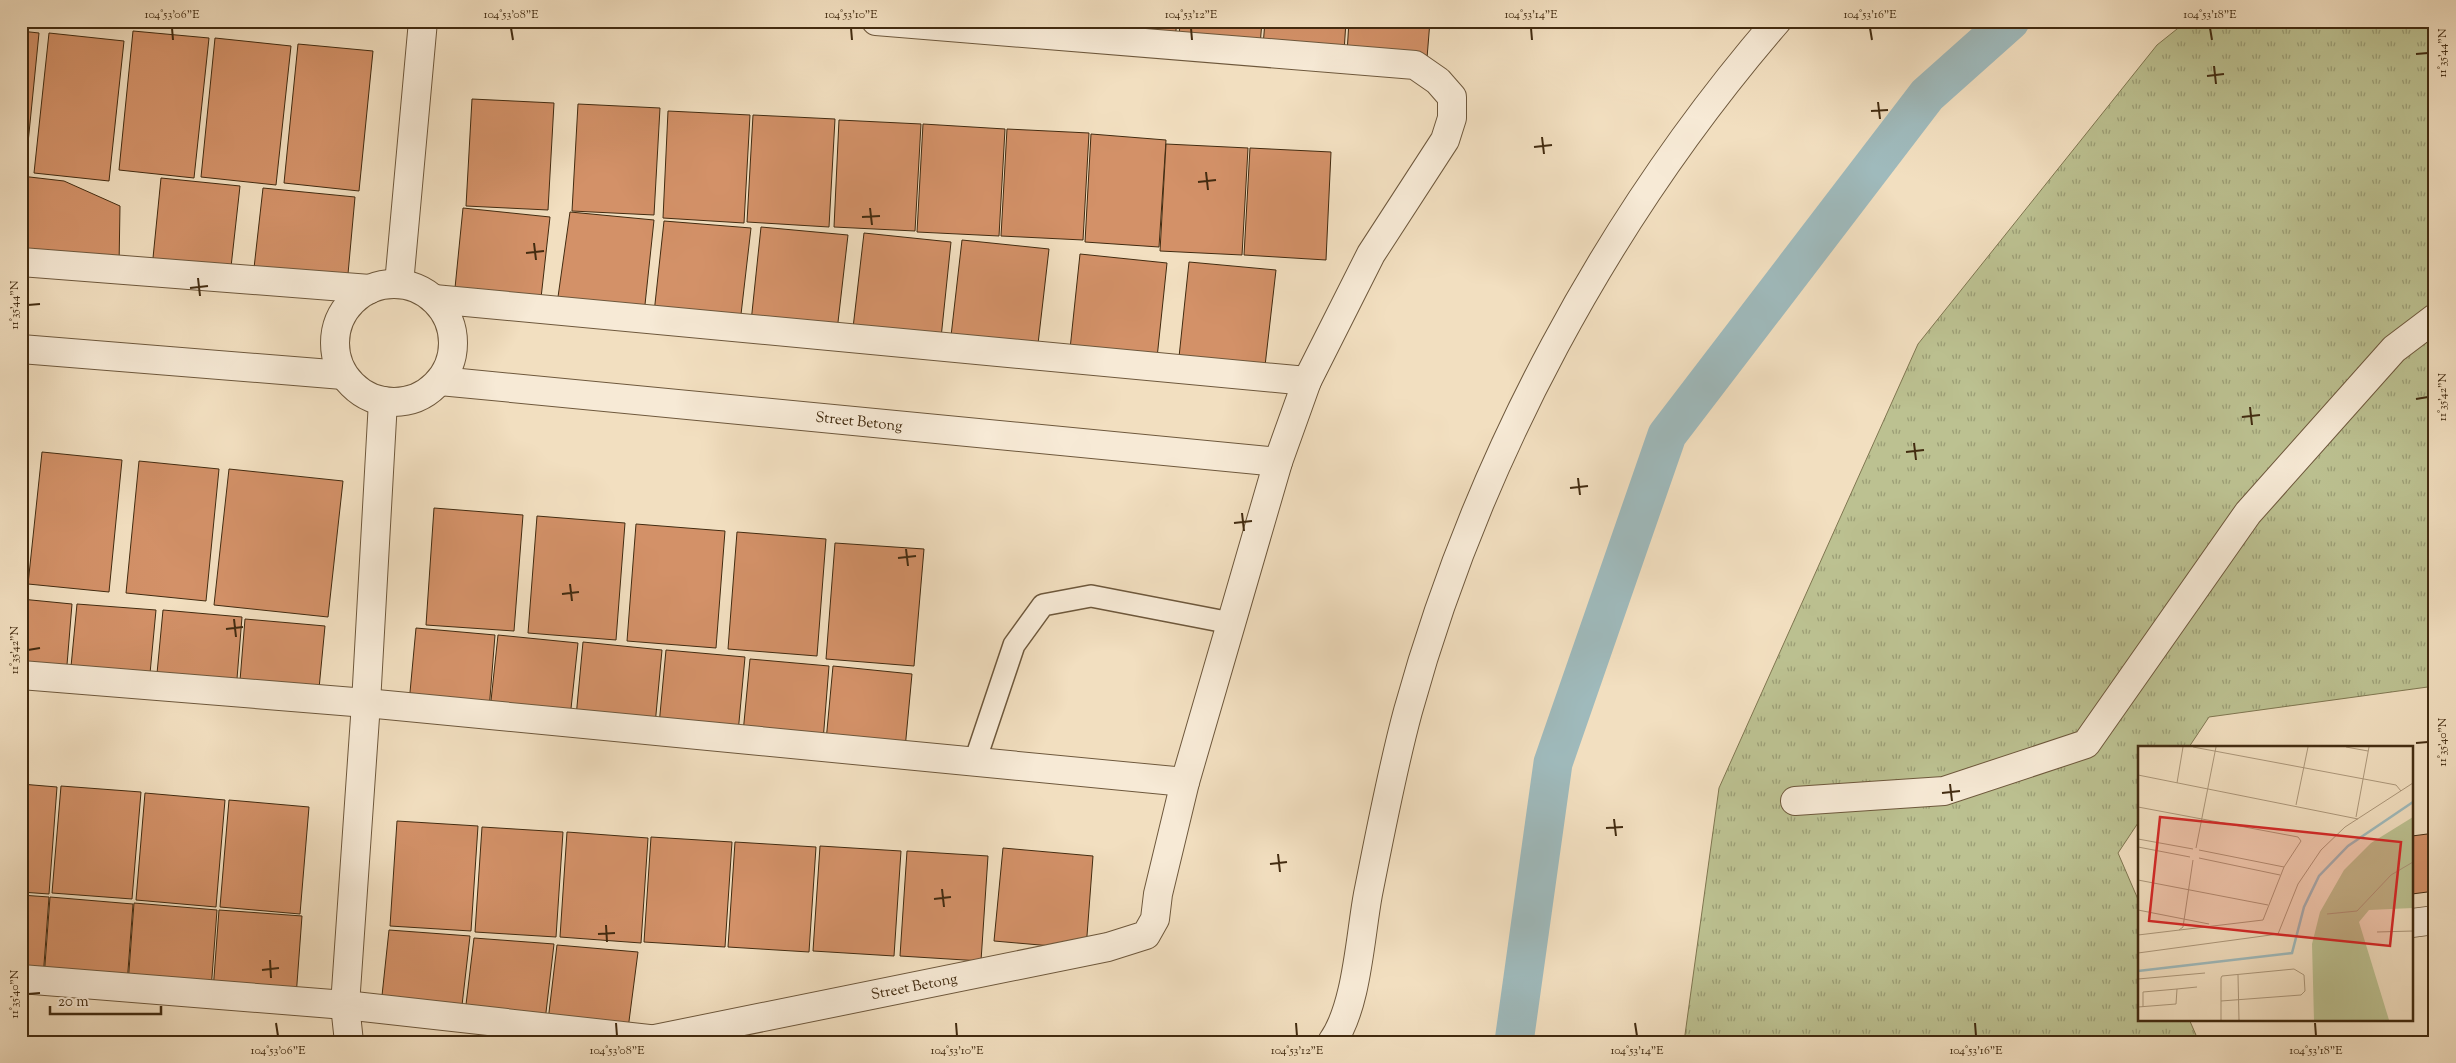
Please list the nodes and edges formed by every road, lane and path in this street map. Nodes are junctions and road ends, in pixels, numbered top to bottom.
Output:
1 (423, 21) edge
2 (876, 21) edge
3 (1777, 21) edge
4 (21, 262) edge
5 (399, 284) junction
6 (370, 289) junction
7 (434, 299) junction
8 (2435, 318) edge
9 (21, 349) edge
10 (343, 375) junction
11 (440, 381) junction
12 (1307, 381) junction
13 (383, 401) junction
14 (1278, 462) junction
15 (1231, 623) junction
16 (21, 675) edge
17 (366, 704) junction
18 (975, 761) junction
19 (1186, 782) junction
20 (1795, 802) dead end
21 (2435, 920) edge
22 (2414, 923) edge
23 (21, 979) edge
24 (345, 1005) junction
25 (644, 1040) edge
26 (348, 1042) edge
27 (1332, 1042) edge

1 - 5 street
2 - 12 street
3 - 27 street
4 - 6 street
5 - 6 street
5 - 7 street
6 - 10 street
7 - 11 street
7 - 12 street
8 - 20 street
9 - 10 street
10 - 13 street
11 - 13 street
11 - 14 street, Street Betong
12 - 14 street
13 - 17 street
14 - 15 street
15 - 18 lane
15 - 19 street
16 - 17 street
17 - 18 street
17 - 24 street
18 - 19 street
19 - 25 street, Street Betong
21 - 22 street
23 - 24 street
24 - 25 street
24 - 26 street

